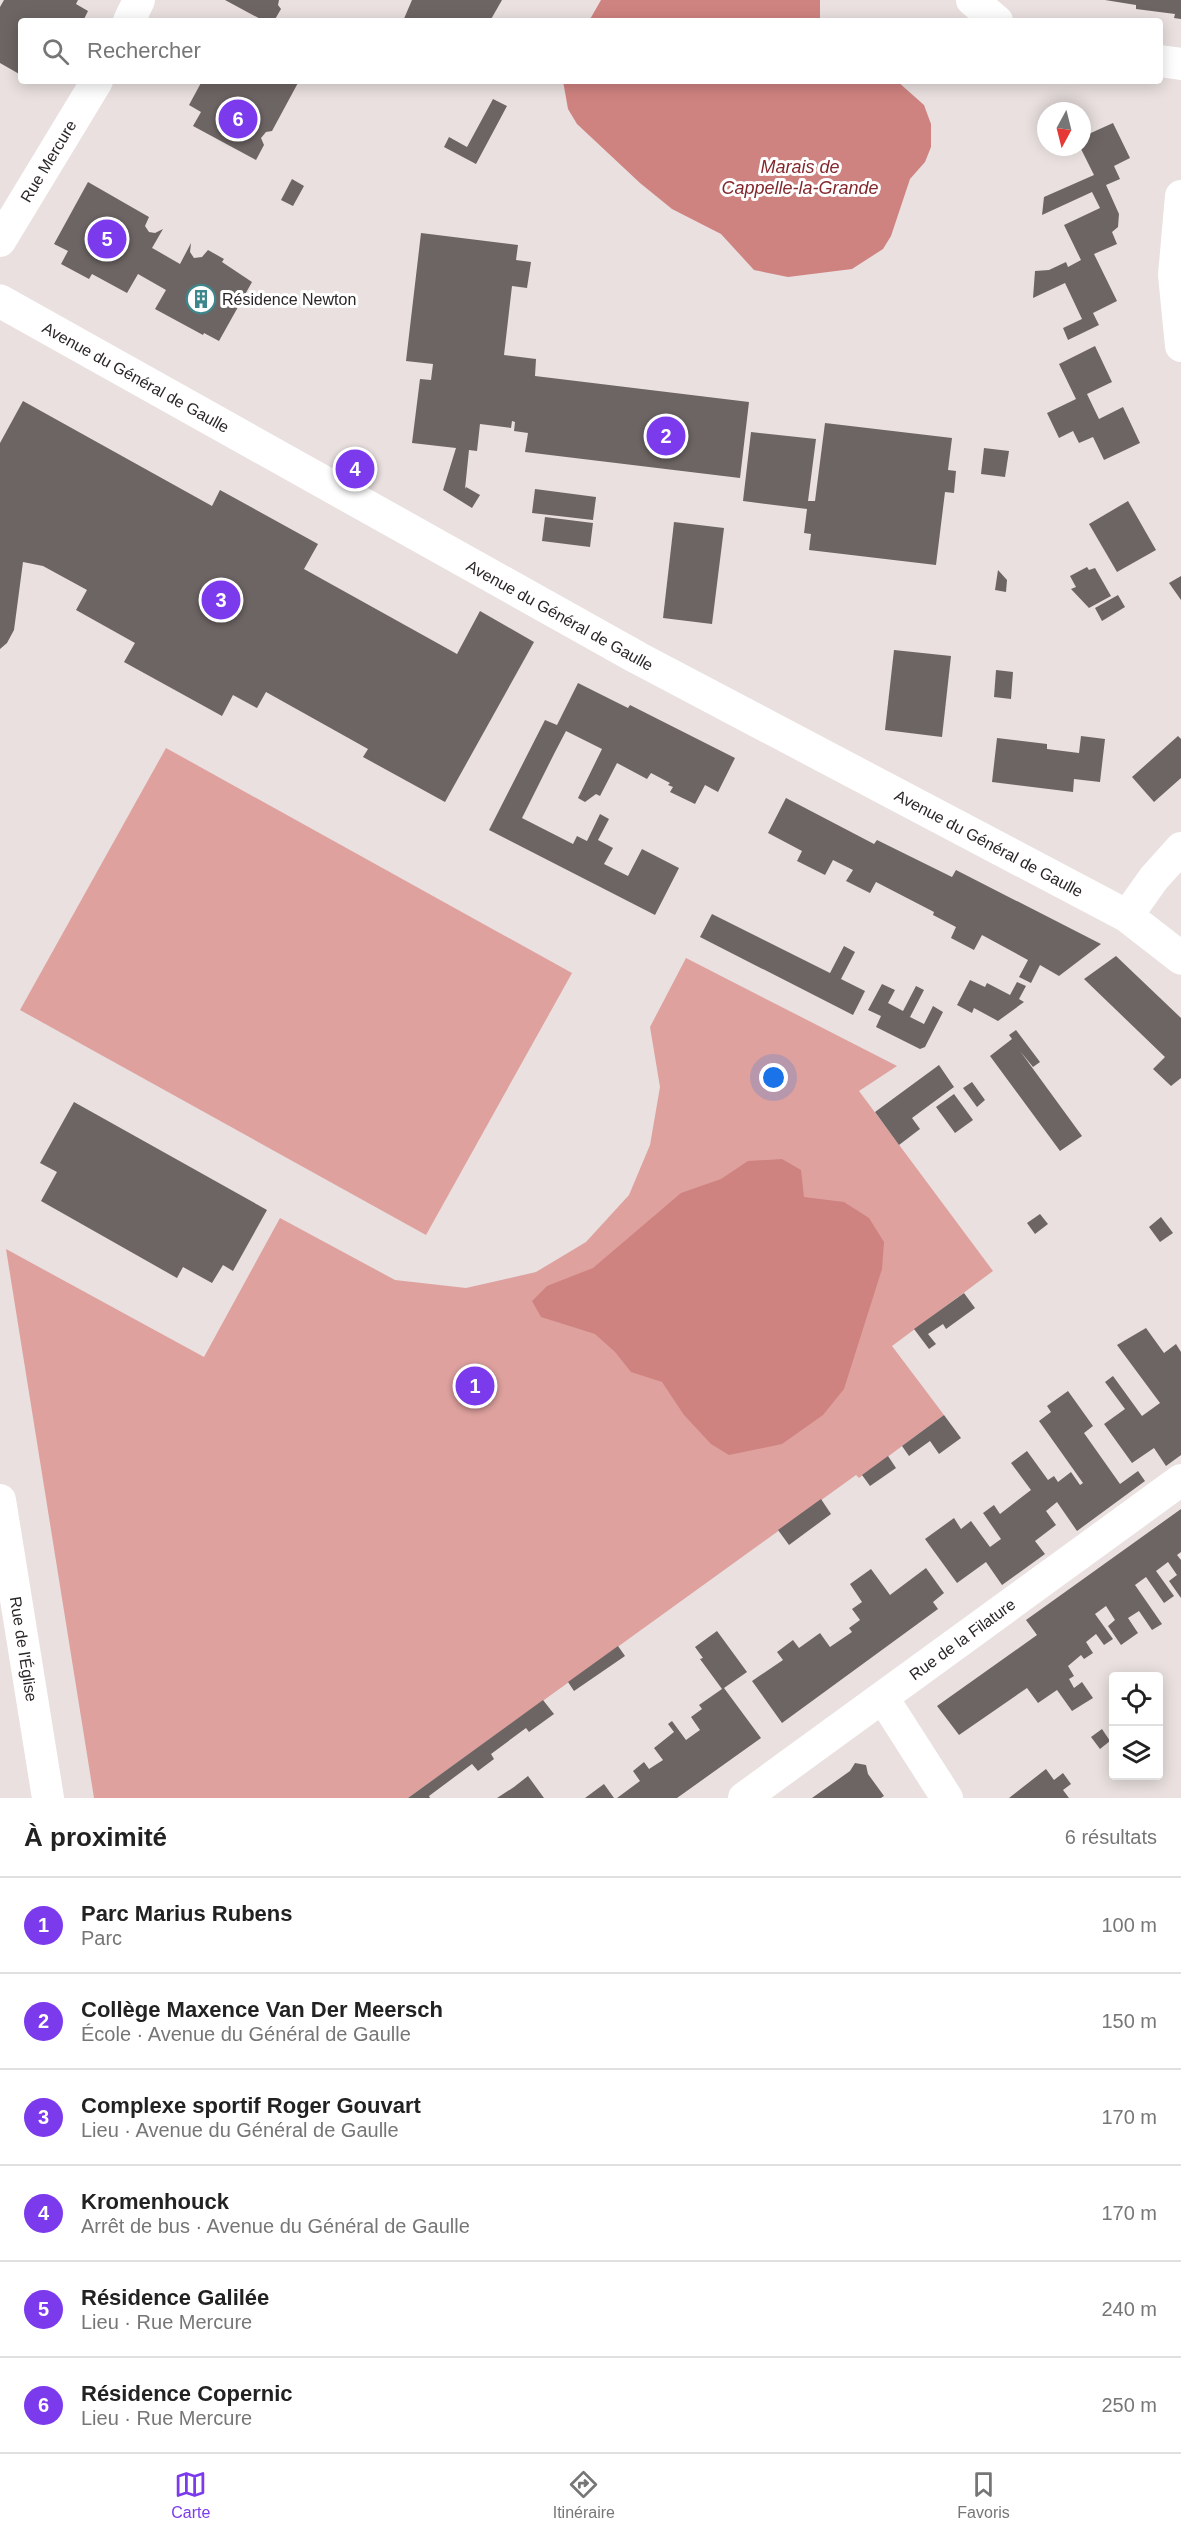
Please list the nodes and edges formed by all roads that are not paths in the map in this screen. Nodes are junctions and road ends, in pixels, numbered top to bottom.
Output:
1 (139, 0) edge
2 (972, 0) edge
3 (130, 18) edge
4 (993, 18) edge
5 (1163, 61) edge
6 (1181, 64) edge
7 (95, 84) edge
8 (1181, 196) edge
9 (0, 241) edge
10 (0, 301) edge
11 (1181, 346) edge
12 (1181, 848) edge
13 (1127, 916) junction
14 (1181, 958) edge
15 (1181, 1480) edge
16 (0, 1500) edge
17 (883, 1698) junction
18 (48, 1798) edge
19 (744, 1798) edge
20 (947, 1798) edge

1 - 3 street
2 - 4 street
5 - 6 street
7 - 9 street, Rue Mercure
8 - 11 street
10 - 13 street, Avenue du Général de Gaulle
12 - 13 street
13 - 14 street, Avenue du Général de Gaulle
15 - 17 street, Rue de la Filature
16 - 18 street, Rue de l'Église
17 - 19 street, Rue de la Filature
17 - 20 street

